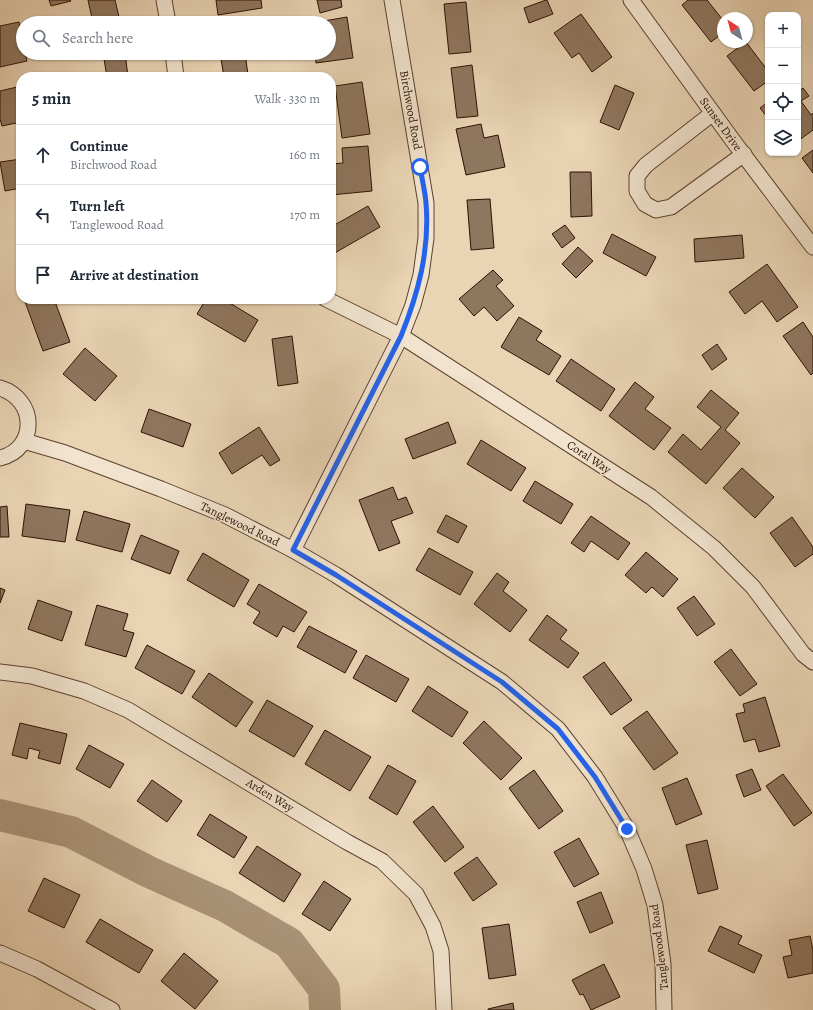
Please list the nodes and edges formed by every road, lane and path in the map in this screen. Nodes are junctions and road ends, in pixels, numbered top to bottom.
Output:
1 (164, 0) edge
2 (392, 0) edge
3 (631, 0) edge
4 (167, 16) edge
5 (174, 60) edge
6 (175, 72) edge
7 (713, 113) junction
8 (744, 154) junction
9 (813, 247) edge
10 (336, 304) edge
11 (401, 336) junction
12 (0, 388) edge
13 (24, 441) junction
14 (0, 458) edge
15 (293, 550) junction
16 (813, 662) edge
17 (0, 672) edge
18 (0, 953) edge
19 (668, 1009) edge
20 (112, 1010) edge
21 (444, 1010) edge

1 - 4 street
2 - 11 street, Birchwood Road
3 - 7 street, Sunset Drive
5 - 6 street
7 - 8 street, Sunset Drive
7 - 8 street
8 - 9 street, Sunset Drive
10 - 11 street, Coral Way
11 - 15 street, Birchwood Road
11 - 16 street, Coral Way
12 - 13 street
13 - 14 street
13 - 15 street, Tanglewood Road
15 - 19 street, Tanglewood Road
17 - 21 street, Arden Way
18 - 20 street

